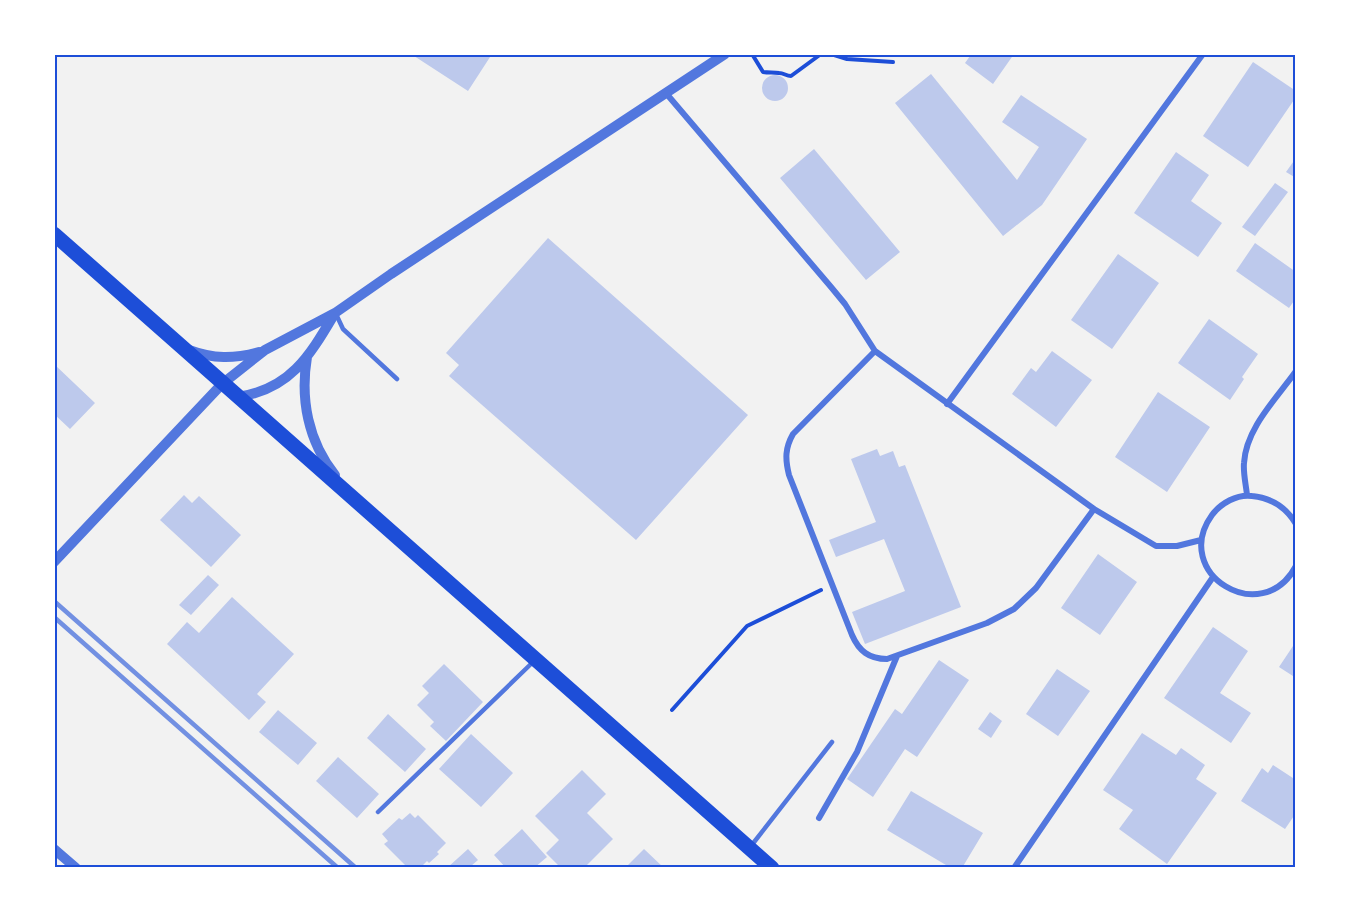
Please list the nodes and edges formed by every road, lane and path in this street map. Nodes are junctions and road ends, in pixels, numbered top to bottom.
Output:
1 (725, 54) edge
2 (752, 54) edge
3 (820, 54) edge
4 (831, 54) edge
5 (1203, 54) edge
6 (893, 62) dead end
7 (665, 93) junction
8 (54, 234) edge
9 (335, 313) junction
10 (180, 346) junction
11 (265, 350) junction
12 (875, 351) junction
13 (307, 357) junction
14 (1296, 371) edge
15 (397, 379) dead end
16 (222, 384) junction
17 (238, 396) junction
18 (947, 404) junction
19 (1247, 495) junction
20 (354, 499) junction
21 (1094, 509) junction
22 (1296, 525) edge
23 (1201, 540) junction
24 (57, 558) edge
25 (1296, 566) edge
26 (1213, 577) junction
27 (832, 584) junction
28 (897, 656) junction
29 (536, 659) junction
30 (672, 710) dead end
31 (832, 742) dead end
32 (378, 812) dead end
33 (819, 818) dead end
34 (750, 848) junction
35 (54, 849) edge
36 (76, 868) edge
37 (772, 868) edge
38 (1014, 868) edge

1 - 7 street
2 - 3 path
4 - 6 path
5 - 18 street
7 - 9 street
7 - 12 street
8 - 10 main road
9 - 11 street
9 - 13 street
9 - 15 lane
10 - 11 street
10 - 16 main road
11 - 16 street
12 - 18 street
12 - 27 street
13 - 17 street
13 - 20 street
14 - 19 street
16 - 17 main road
16 - 24 street
17 - 20 main road
18 - 21 street
19 - 22 street
19 - 23 street
20 - 29 main road
21 - 23 street
21 - 28 street
23 - 26 street
25 - 26 street
26 - 38 street
27 - 28 street
27 - 30 path
28 - 33 street
29 - 32 lane
29 - 34 main road
31 - 34 lane
34 - 37 main road
35 - 36 street

